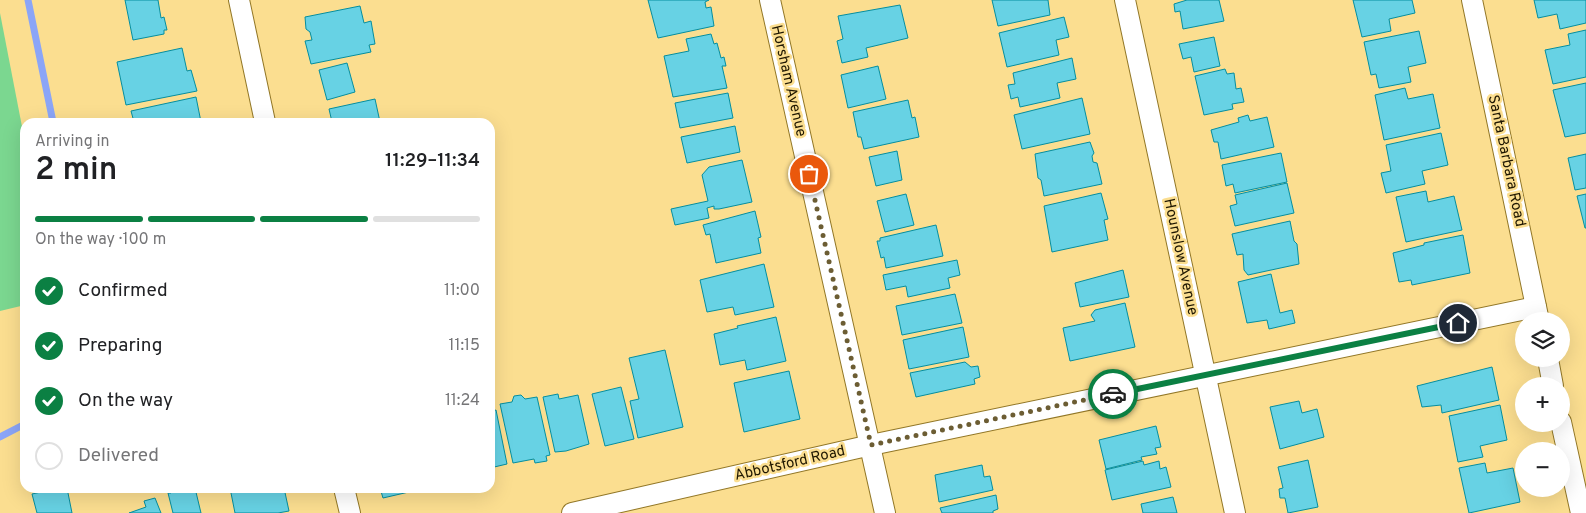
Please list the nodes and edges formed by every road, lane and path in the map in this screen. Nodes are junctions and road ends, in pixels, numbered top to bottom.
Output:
1 (239, 0) edge
2 (770, 0) edge
3 (1125, 0) edge
4 (1472, 0) edge
5 (264, 118) edge
6 (1538, 312) edge
7 (1515, 318) edge
8 (1205, 375) junction
9 (1563, 432) edge
10 (871, 445) junction
11 (345, 493) edge
12 (350, 513) edge
13 (572, 513) edge
14 (885, 513) edge
15 (1235, 513) edge
16 (1581, 513) edge

1 - 5 street
2 - 10 street, Horsham Avenue
3 - 8 street, Hounslow Avenue
4 - 6 street, Santa Barbara Road
7 - 8 street, Abbotsford Road
8 - 10 street, Abbotsford Road
8 - 15 street, Hounslow Avenue
9 - 16 street
10 - 13 street, Abbotsford Road
10 - 14 street, Horsham Avenue
11 - 12 street

